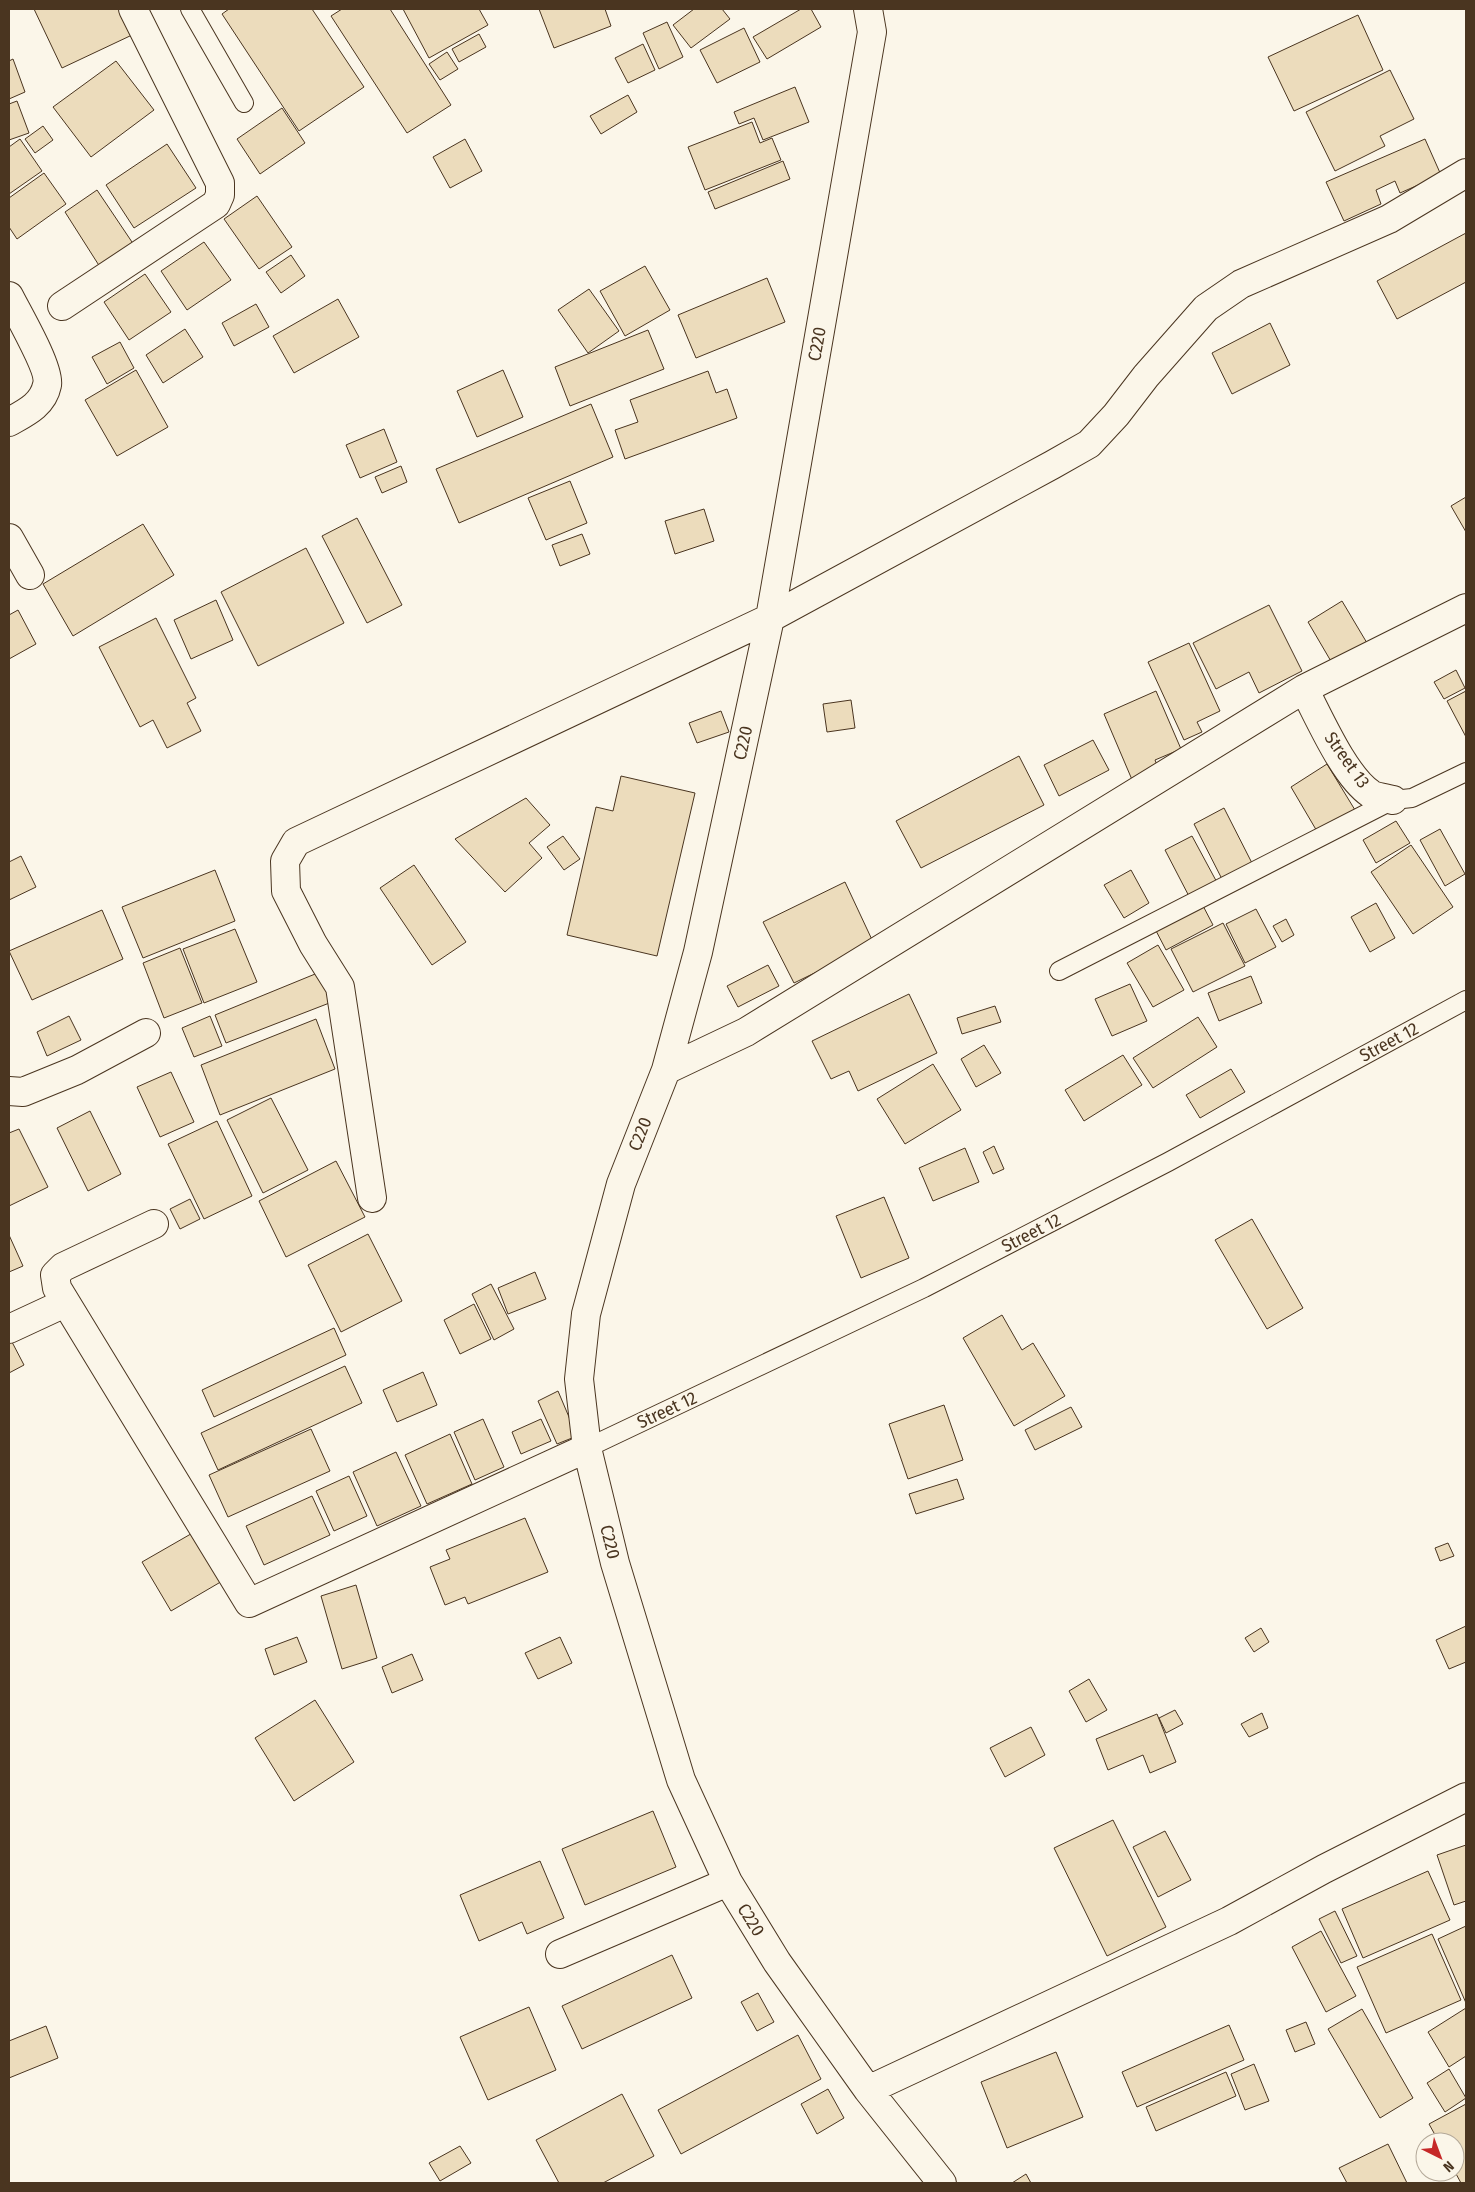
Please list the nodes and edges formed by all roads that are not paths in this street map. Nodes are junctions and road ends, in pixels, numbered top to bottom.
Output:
1 (133, 9) edge
2 (190, 9) edge
3 (868, 9) edge
4 (244, 103) dead end
5 (1466, 173) edge
6 (9, 296) edge
7 (62, 306) dead end
8 (9, 422) edge
9 (9, 538) edge
10 (30, 575) dead end
11 (1466, 608) edge
12 (770, 618) junction
13 (1304, 689) junction
14 (1466, 772) edge
15 (1393, 800) junction
16 (1058, 971) dead end
17 (1466, 1000) edge
18 (146, 1033) dead end
19 (666, 1070) junction
20 (9, 1090) edge
21 (372, 1198) dead end
22 (154, 1224) dead end
23 (65, 1303) junction
24 (9, 1330) edge
25 (587, 1448) junction
26 (1466, 1797) edge
27 (728, 1882) junction
28 (560, 1954) dead end
29 (868, 2090) junction
30 (942, 2183) edge

1 - 7 street
2 - 4 lane
3 - 12 street, C220
5 - 12 street
6 - 8 street
9 - 10 street
11 - 13 street
12 - 19 street, C220
12 - 21 street
13 - 15 street, Street 13
13 - 19 street
14 - 15 lane, Street 13
15 - 16 lane
17 - 25 lane, Street 12
18 - 20 street
19 - 25 street, C220
22 - 23 street
23 - 24 street
23 - 25 street
25 - 27 street, C220
26 - 29 street
27 - 28 street
27 - 29 street, C220
29 - 30 street, C220

